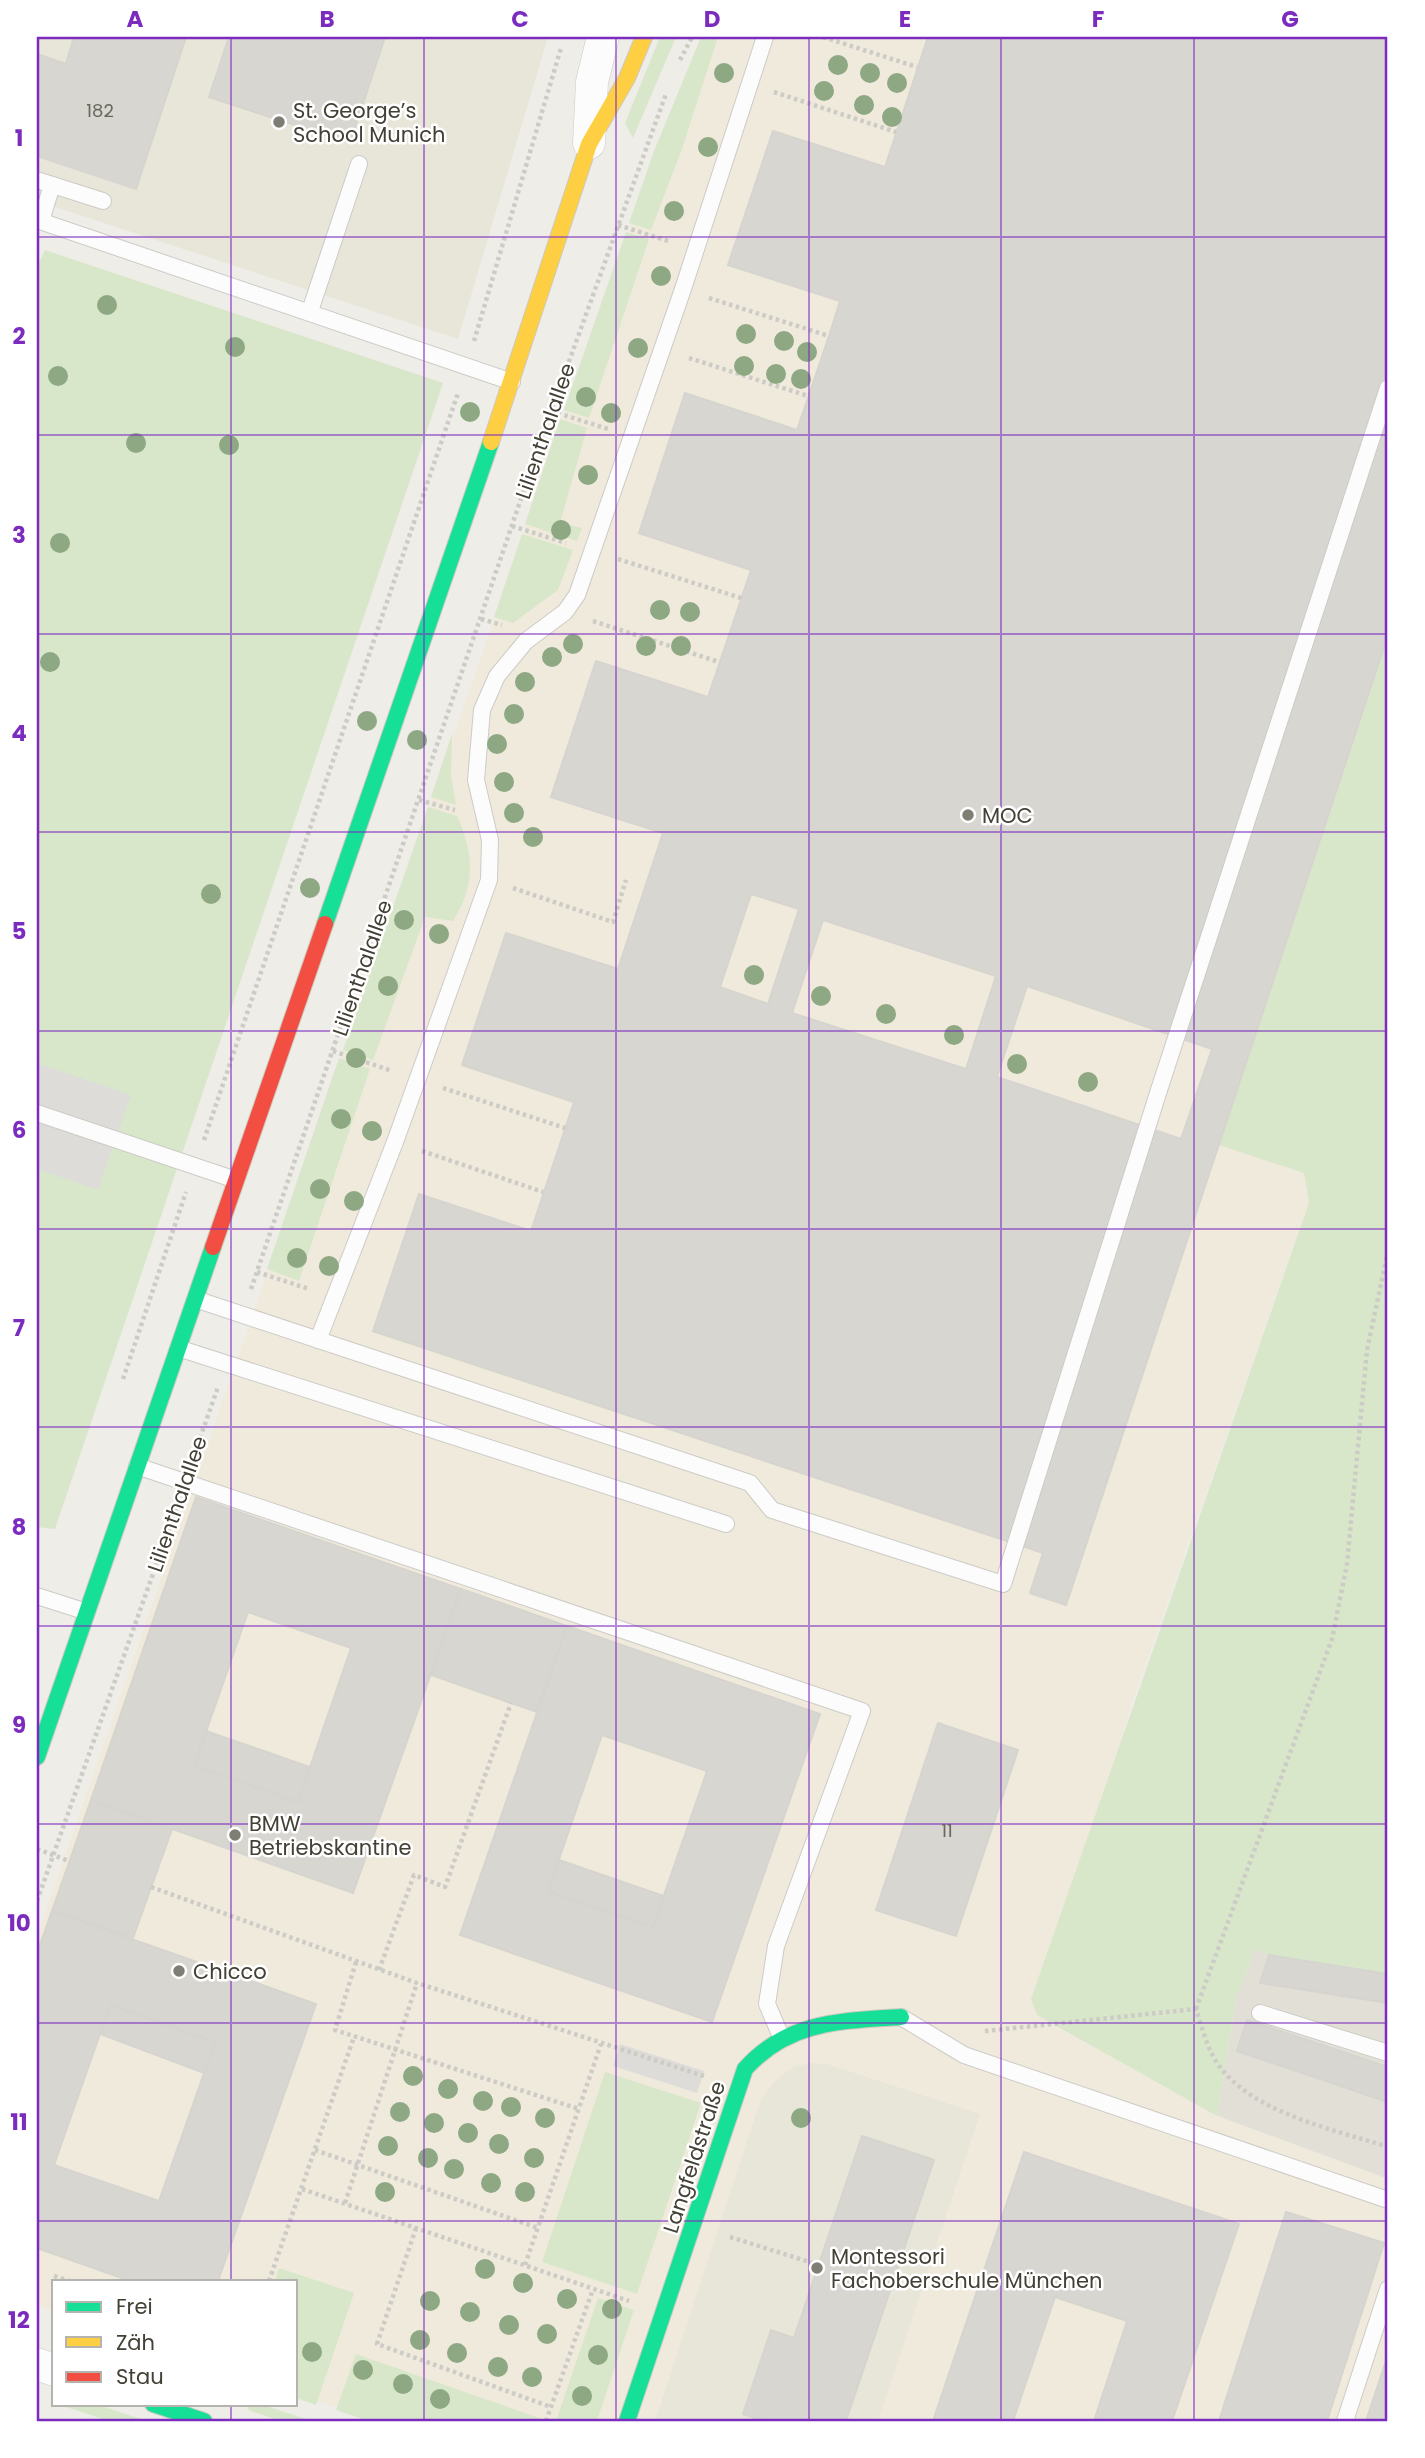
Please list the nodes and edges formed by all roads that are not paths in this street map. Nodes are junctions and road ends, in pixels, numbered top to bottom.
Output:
1 (603, 37) edge
2 (644, 37) edge
3 (765, 37) edge
4 (589, 144) junction
5 (359, 164) dead end
6 (45, 182) edge
7 (103, 201) dead end
8 (39, 221) edge
9 (310, 311) junction
10 (512, 382) junction
11 (1388, 388) edge
12 (37, 1113) edge
13 (236, 1180) junction
14 (195, 1299) junction
15 (318, 1340) junction
16 (178, 1349) junction
17 (137, 1466) junction
18 (726, 1524) dead end
19 (37, 1596) edge
20 (87, 1612) junction
21 (37, 1757) edge
22 (1260, 2012) dead end
23 (901, 2017) joint
24 (782, 2039) junction
25 (1388, 2053) edge
26 (1388, 2200) edge
27 (1388, 2289) edge
28 (158, 2406) edge
29 (204, 2421) edge
30 (627, 2421) edge
31 (1345, 2421) edge

1 - 4 street
2 - 4 street
3 - 15 lane
4 - 10 street
5 - 9 lane
6 - 7 lane
6 - 8 lane
8 - 9 lane
9 - 10 lane
10 - 13 street
11 - 15 lane
12 - 13 lane
13 - 14 street
14 - 15 lane
14 - 16 street
16 - 17 street
16 - 18 lane
17 - 20 street
17 - 24 lane
19 - 20 lane
20 - 21 street
22 - 25 lane
23 - 24 street, Langfeldstraße
23 - 26 lane
24 - 30 street, Langfeldstraße
27 - 31 lane
28 - 29 street

